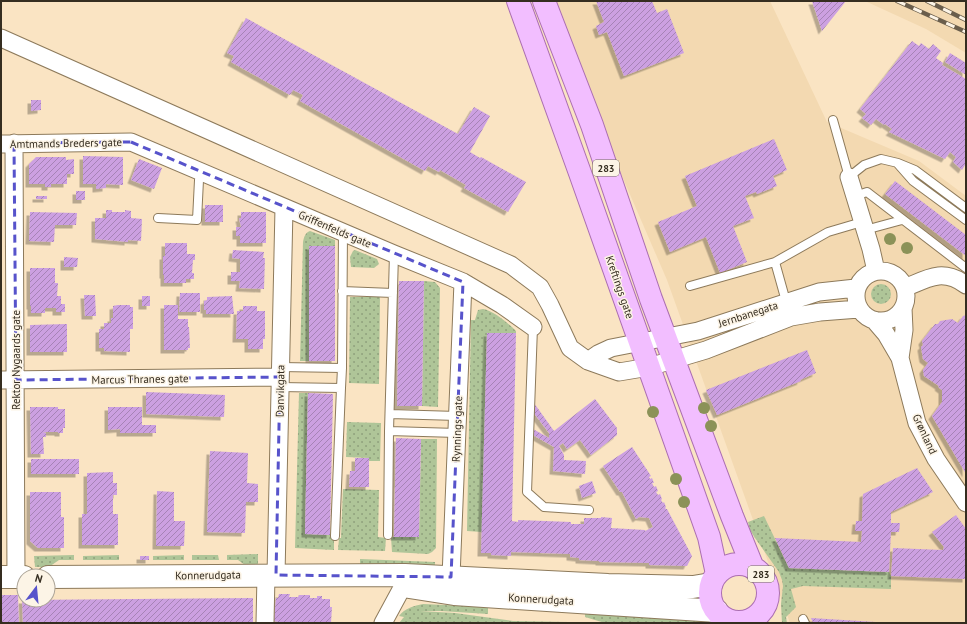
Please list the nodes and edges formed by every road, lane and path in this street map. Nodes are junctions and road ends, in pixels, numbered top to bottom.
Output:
1 (518, 1) edge
2 (544, 1) edge
3 (1, 38) edge
4 (833, 120) dead end
5 (131, 142) joint
6 (8, 144) edge
7 (898, 163) junction
8 (202, 172) junction
9 (849, 177) junction
10 (855, 196) junction
11 (284, 208) junction
12 (966, 208) edge
13 (158, 218) dead end
14 (902, 220) junction
15 (966, 220) edge
16 (863, 226) junction
17 (343, 232) junction
18 (394, 254) junction
19 (775, 262) junction
20 (966, 268) edge
21 (876, 271) junction
22 (463, 282) junction
23 (966, 285) edge
24 (690, 286) dead end
25 (856, 288) junction
26 (904, 288) junction
27 (342, 291) junction
28 (393, 293) junction
29 (903, 308) junction
30 (788, 309) junction
31 (859, 309) junction
32 (874, 320) junction
33 (533, 327) joint
34 (665, 337) junction
35 (640, 342) junction
36 (900, 358) junction
37 (674, 360) junction
38 (588, 361) junction
39 (649, 367) junction
40 (342, 368) junction
41 (280, 377) junction
42 (8, 380) edge
43 (341, 388) junction
44 (390, 414) junction
45 (457, 416) junction
46 (389, 431) junction
47 (457, 433) junction
48 (966, 503) edge
49 (589, 510) dead end
50 (335, 536) dead end
51 (388, 536) dead end
52 (754, 568) junction
53 (271, 575) junction
54 (14, 577) edge
55 (56, 577) edge
56 (451, 577) junction
57 (714, 579) junction
58 (404, 581) junction
59 (765, 616) edge
60 (728, 619) edge
61 (265, 623) edge
62 (384, 623) edge

1 - 35 main road, Kreftings gate / 283
2 - 34 main road, 283
3 - 38 street, Jernbanegata
4 - 9 lane
5 - 6 street, Amtmands Breders gate
5 - 8 street, Griffenfelds gate
6 - 42 street, Rektor Nygaards gate
7 - 9 lane
7 - 12 lane
7 - 15 lane
8 - 11 street, Griffenfelds gate
8 - 13 lane
9 - 10 street
10 - 14 lane
10 - 16 street
11 - 17 street, Griffenfelds gate
11 - 41 street, Danvikgata
14 - 16 lane
14 - 20 lane
16 - 19 lane
16 - 21 street
17 - 18 street, Griffenfelds gate
17 - 27 lane
18 - 22 street, Griffenfelds gate
18 - 28 lane
19 - 24 lane
19 - 30 lane
21 - 25 street
21 - 26 street
22 - 33 street, Griffenfelds gate
22 - 45 street, Rynnings gate
23 - 26 street
25 - 30 street, Jernbanegata
25 - 31 street
26 - 29 street
27 - 28 lane
27 - 40 lane
28 - 44 lane
29 - 32 street
29 - 36 street, Grønland
30 - 31 street, Jernbanegata
30 - 34 street, Jernbanegata
30 - 37 street, Jernbanegata
31 - 32 street
32 - 36 street, Grønland
33 - 49 lane
34 - 35 street, Jernbanegata
34 - 37 main road, 283
35 - 38 street, Jernbanegata
35 - 39 main road, Kreftings gate / 283
36 - 48 street, Grønland
37 - 39 street, Jernbanegata
37 - 52 main road, 283
38 - 39 street, Jernbanegata
39 - 57 main road, Kreftings gate / 283
40 - 41 lane
40 - 43 lane
41 - 42 street, Marcus Thranes gate
41 - 43 lane
41 - 53 street, Danvikgata
42 - 54 street, Rektor Nygaards gate
43 - 50 lane
44 - 45 lane
44 - 46 lane
45 - 47 street, Rynnings gate
46 - 47 lane
46 - 51 lane
47 - 56 street, Rynnings gate
52 - 57 main road, 283
52 - 59 main road, 283
53 - 55 main road, Konnerudgata
53 - 58 main road, Konnerudgata
53 - 61 street, Danvikgata
56 - 57 main road, Konnerudgata
56 - 58 main road, Konnerudgata
57 - 60 main road, 283
58 - 60 main road, Konnerudgata
58 - 62 street
59 - 60 main road, 283

